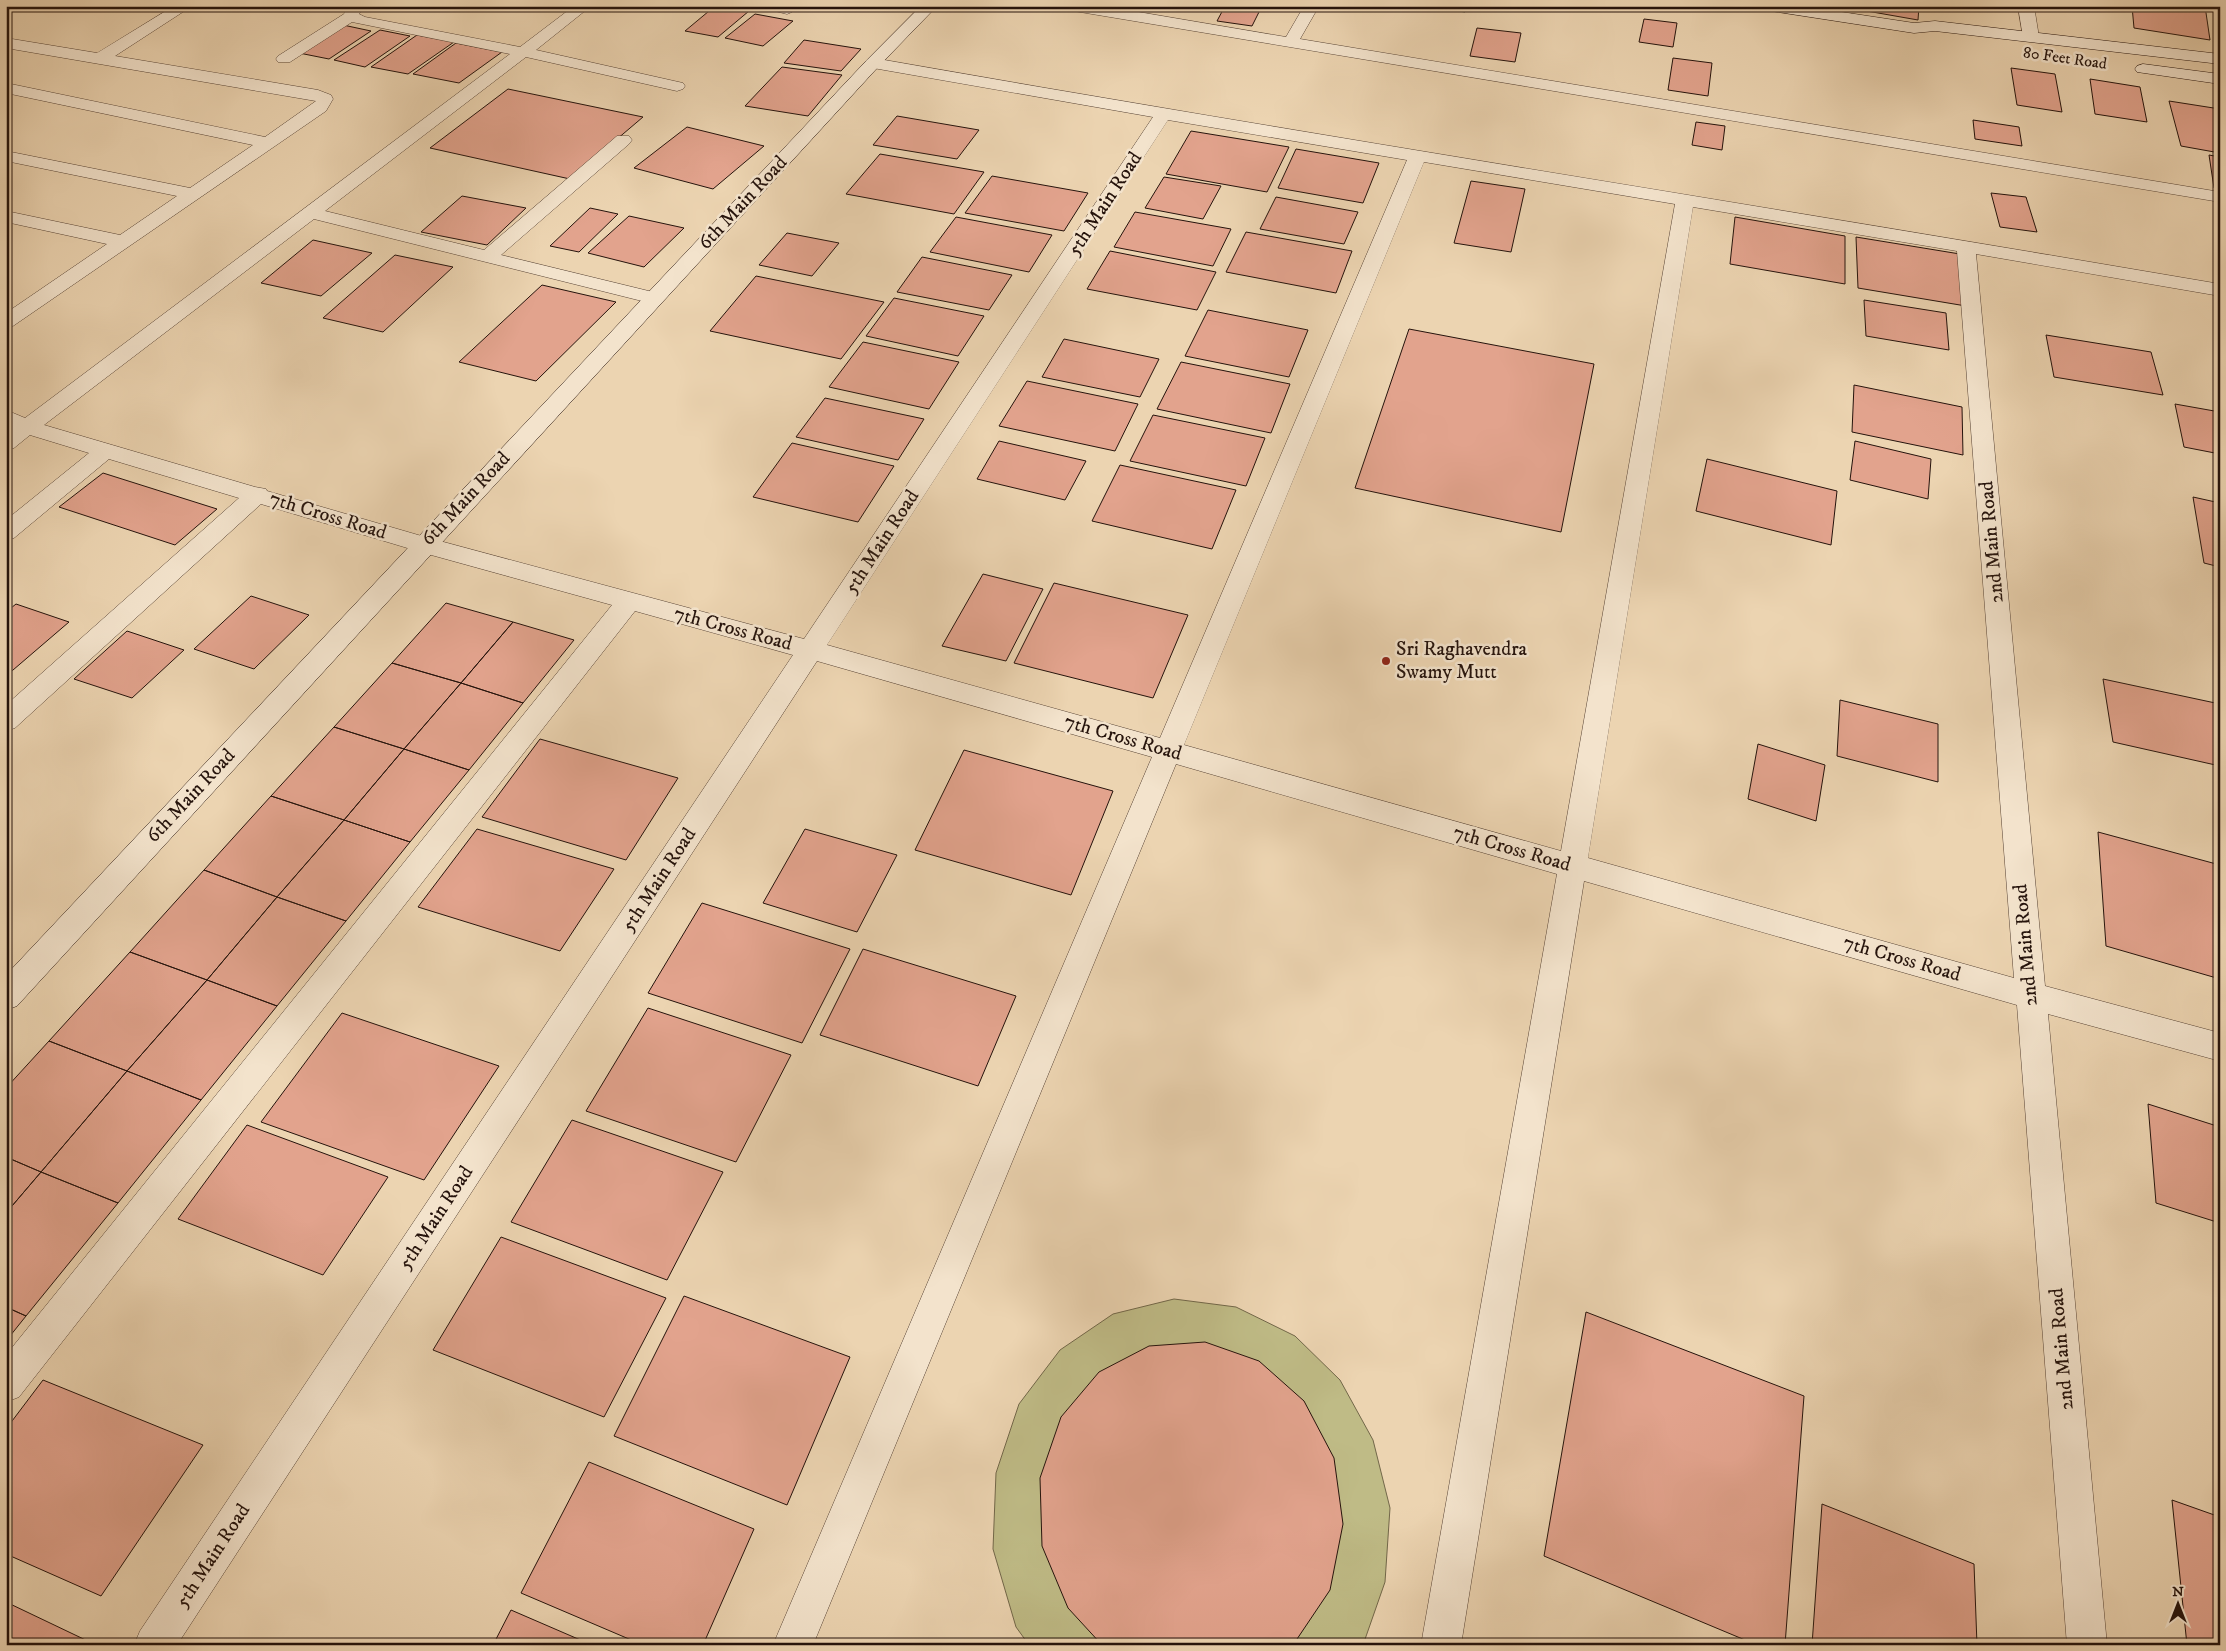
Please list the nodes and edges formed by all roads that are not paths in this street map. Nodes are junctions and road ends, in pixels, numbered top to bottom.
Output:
1 (185, 6) edge
2 (584, 6) edge
3 (772, 6) edge
4 (930, 6) edge
5 (1074, 6) edge
6 (1312, 6) edge
7 (1771, 6) edge
8 (2026, 6) edge
9 (787, 9) dead end
10 (355, 11) edge
11 (1914, 28) junction
12 (2031, 37) junction
13 (6, 42) edge
14 (1290, 42) junction
15 (2008, 50) dead end
16 (523, 52) junction
17 (99, 59) junction
18 (284, 59) dead end
19 (2220, 59) edge
20 (873, 64) junction
21 (2123, 66) dead end
22 (2220, 79) edge
23 (677, 86) dead end
24 (6, 88) edge
25 (1163, 115) junction
26 (622, 140) dead end
27 (268, 143) junction
28 (6, 156) edge
29 (1417, 157) junction
30 (192, 194) junction
31 (2220, 196) edge
32 (1685, 200) junction
33 (310, 213) junction
34 (6, 216) edge
35 (124, 242) junction
36 (1966, 246) junction
37 (488, 256) junction
38 (2220, 290) edge
39 (654, 298) junction
40 (6, 303) edge
41 (26, 309) junction
42 (6, 322) edge
43 (13, 429) edge
44 (105, 451) junction
45 (258, 494) junction
46 (6, 532) edge
47 (424, 544) junction
48 (629, 601) junction
49 (811, 650) junction
50 (6, 721) edge
51 (1168, 751) junction
52 (1572, 866) junction
53 (6, 996) edge
54 (2031, 996) junction
55 (2220, 1047) edge
56 (6, 1384) edge
57 (154, 1645) edge
58 (793, 1645) edge
59 (1441, 1645) edge
60 (2087, 1645) edge

1 - 17 street
2 - 16 street
3 - 9 street
4 - 20 street, 6th Main Road
5 - 14 street
6 - 14 street
7 - 11 street, 80 Feet Road
8 - 12 street
10 - 16 street
10 - 18 street
11 - 12 street, 80 Feet Road
11 - 15 street, 80 Feet Road
12 - 19 street, 80 Feet Road
13 - 17 street
14 - 31 street
16 - 23 street
16 - 33 street
17 - 27 street
20 - 25 street
20 - 39 street, 6th Main Road
21 - 22 street, 80 Feet Road
24 - 27 street
25 - 29 street
25 - 49 street, 5th Main Road
26 - 37 street
27 - 30 street
28 - 30 street
29 - 32 street
29 - 51 street
30 - 35 street
32 - 36 street
32 - 52 street
33 - 37 street
33 - 43 street
34 - 35 street
35 - 41 street
36 - 38 street
36 - 54 street, 2nd Main Road
37 - 39 street
39 - 47 street, 6th Main Road
40 - 41 street
41 - 42 street
43 - 44 street, 7th Cross Road
44 - 45 street, 7th Cross Road
44 - 46 street
45 - 47 street, 7th Cross Road
45 - 50 street
47 - 48 street, 7th Cross Road
47 - 53 street, 6th Main Road
48 - 49 street, 7th Cross Road
48 - 56 street
49 - 51 street, 7th Cross Road
49 - 57 street, 5th Main Road
51 - 52 street, 7th Cross Road
51 - 58 street
52 - 54 street, 7th Cross Road
52 - 59 street
54 - 55 street, 7th Cross Road
54 - 60 street, 2nd Main Road

